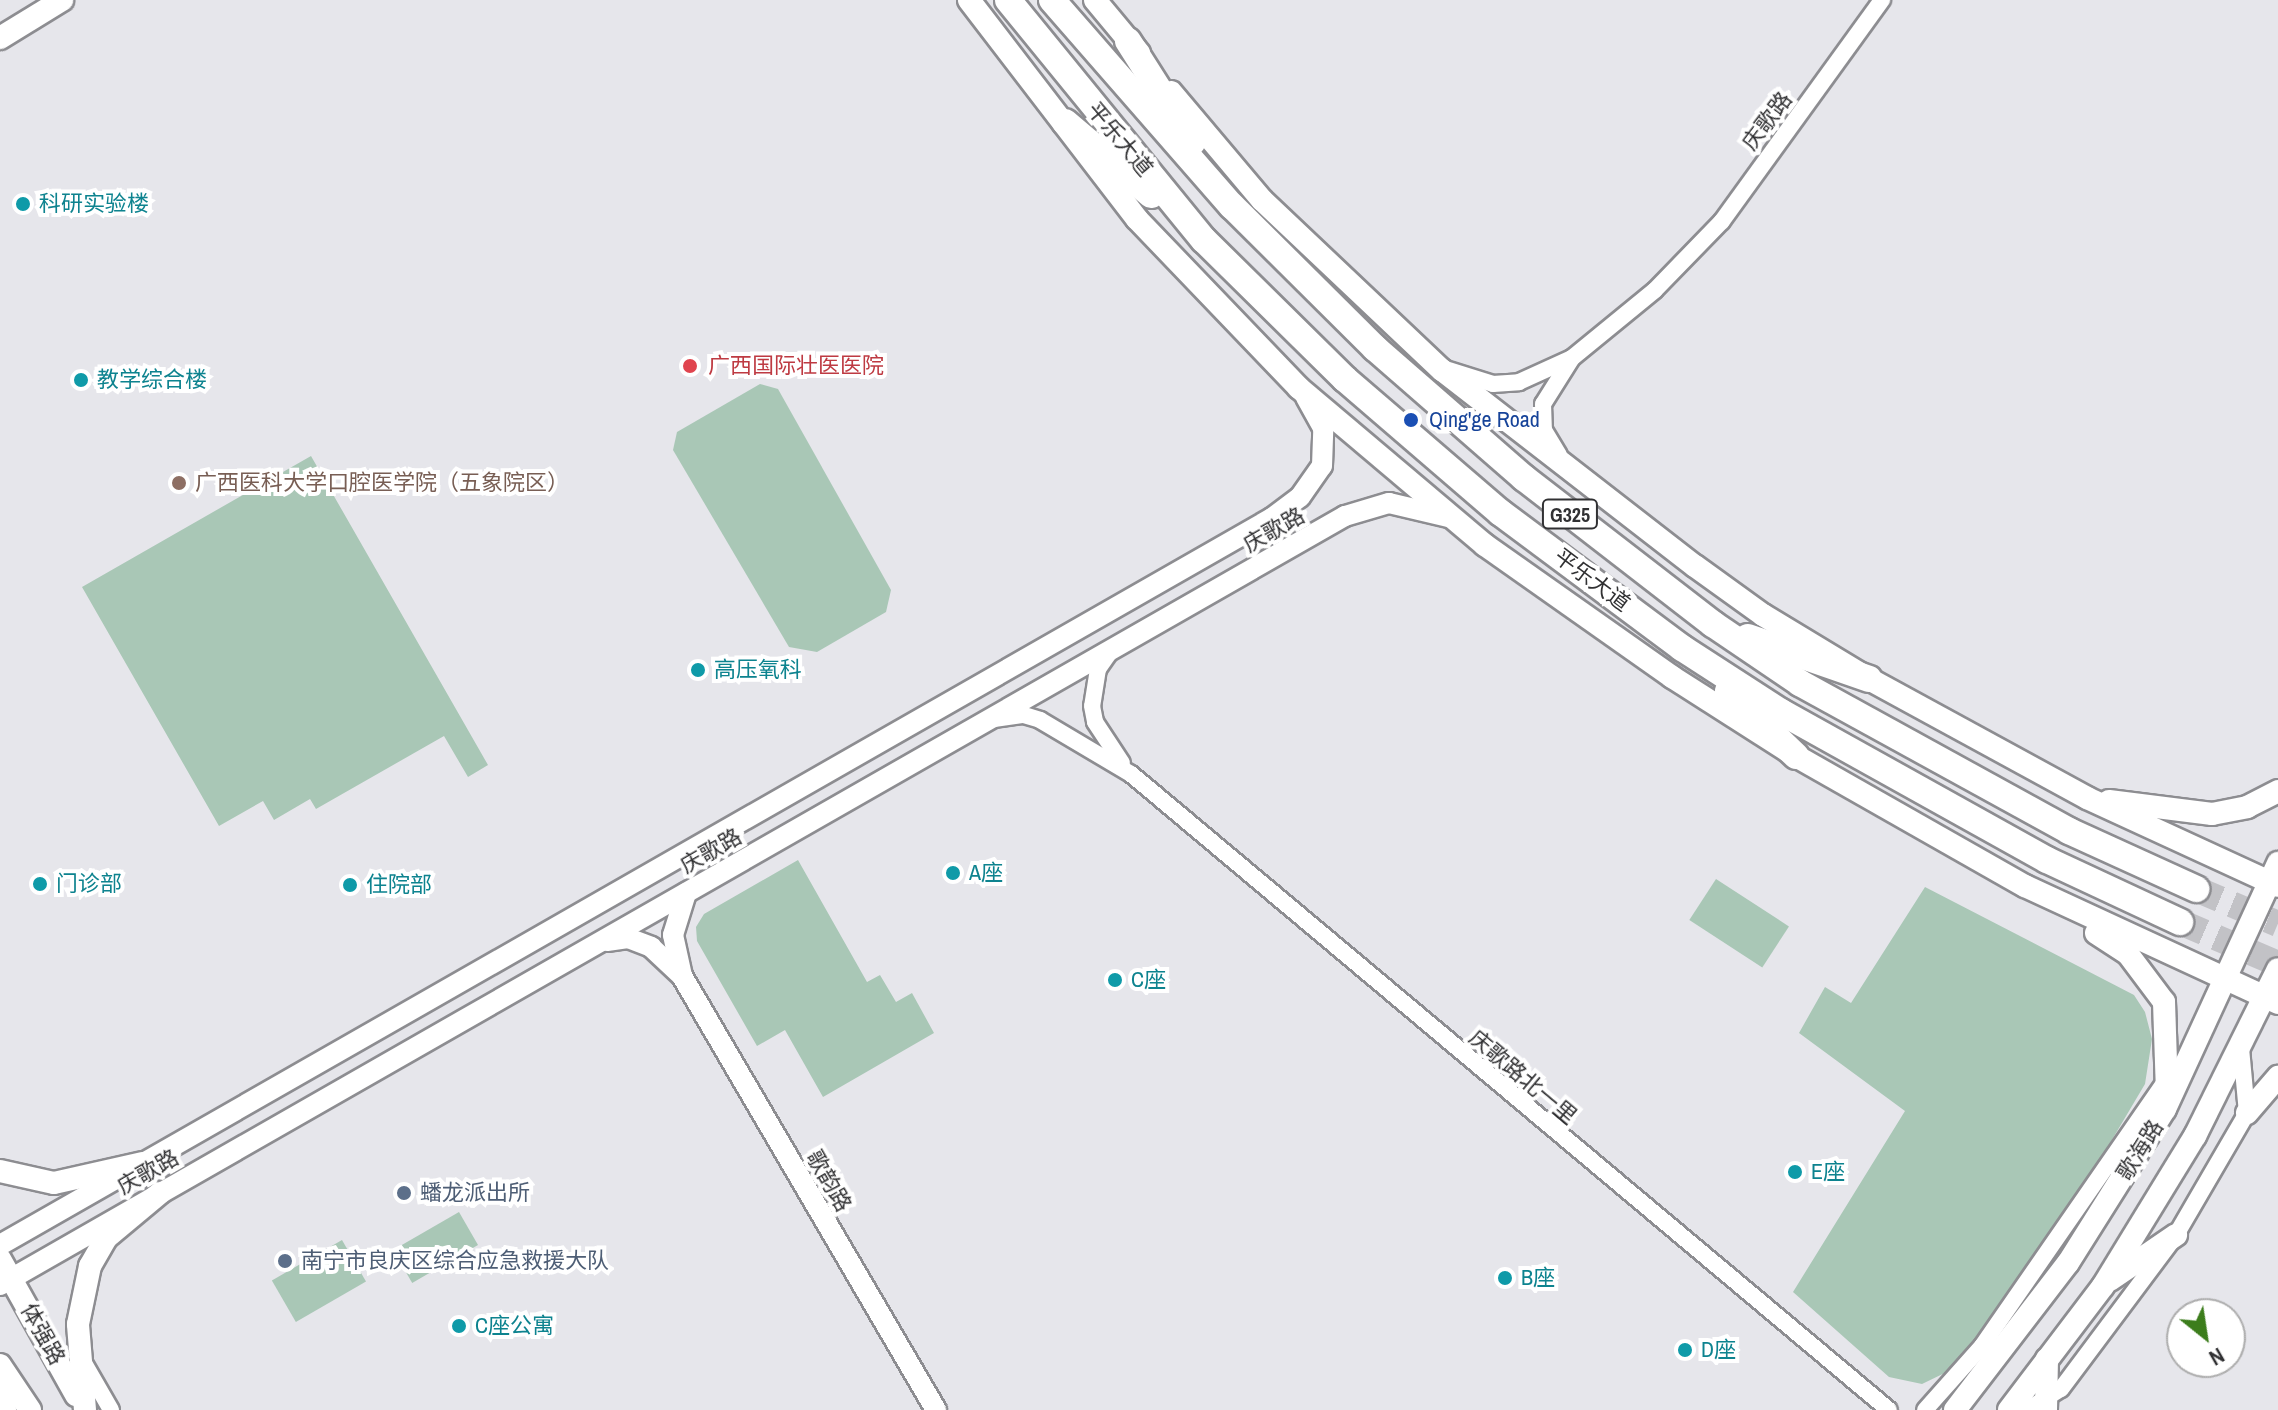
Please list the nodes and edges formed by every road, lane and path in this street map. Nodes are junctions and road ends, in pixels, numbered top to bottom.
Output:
1 (62, 0) edge
2 (969, 0) edge
3 (1008, 0) edge
4 (1052, 0) edge
5 (1095, 0) edge
6 (1882, 0) edge
7 (0, 38) edge
8 (1128, 41) junction
9 (1065, 122) junction
10 (1232, 206) junction
11 (1204, 240) junction
12 (1572, 358) junction
13 (1438, 366) junction
14 (1299, 388) junction
15 (1569, 469) junction
16 (1272, 518) junction
17 (1456, 521) junction
18 (1289, 549) junction
19 (1713, 624) junction
20 (1682, 648) junction
21 (1112, 650) junction
22 (1869, 679) junction
23 (986, 721) junction
24 (1796, 756) junction
25 (1131, 774) junction
26 (2278, 791) edge
27 (2087, 798) junction
28 (2275, 877) edge
29 (2025, 886) junction
30 (2196, 889) tunnel mouth
31 (686, 893) junction
32 (2180, 922) tunnel mouth
33 (595, 945) junction
34 (2278, 969) edge
35 (682, 976) junction
36 (2225, 982) junction
37 (2272, 1001) edge
38 (2195, 1046) junction
39 (2241, 1048) junction
40 (2168, 1076) junction
41 (2278, 1077) edge
42 (2165, 1109) junction
43 (235, 1110) junction
44 (2247, 1113) junction
45 (252, 1141) junction
46 (143, 1163) junction
47 (0, 1171) edge
48 (160, 1193) junction
49 (2176, 1235) junction
50 (0, 1245) edge
51 (4, 1274) edge
52 (2103, 1286) junction
53 (78, 1352) junction
54 (2047, 1359) junction
55 (0, 1365) edge
56 (0, 1385) edge
57 (2040, 1406) edge
58 (8, 1410) edge
59 (28, 1410) edge
60 (85, 1410) edge
61 (111, 1410) edge
62 (936, 1410) edge
63 (1889, 1410) edge
64 (1925, 1410) edge
65 (1955, 1410) edge
66 (2009, 1410) edge

1 - 7 main road
2 - 9 main road
3 - 11 highway, 平乐大道
4 - 10 highway, 平乐大道 / G325
5 - 8 main road
6 - 12 street, 庆歌路
8 - 10 highway
8 - 13 main road
9 - 11 highway
9 - 14 main road
10 - 19 highway, 平乐大道 / G325
11 - 20 highway, 平乐大道
12 - 13 street
12 - 15 street
13 - 15 main road
14 - 16 street, 庆歌路
14 - 17 main road
15 - 22 main road
16 - 18 street
16 - 43 street, 庆歌路
17 - 18 street, 庆歌路
17 - 24 main road
18 - 21 street, 庆歌路
19 - 22 highway
19 - 30 highway, 平乐大道 / G325
20 - 24 highway
20 - 32 highway, 平乐大道
21 - 23 street, 庆歌路
21 - 25 street, 庆歌路北一里
22 - 27 main road
23 - 25 street, 庆歌路北一里
23 - 31 street, 庆歌路
24 - 29 main road
25 - 63 street, 庆歌路北一里
26 - 27 main road
27 - 28 main road
28 - 36 main road, 歌海路
29 - 36 main road
29 - 40 main road
31 - 33 street, 庆歌路
31 - 35 street, 歌韵路
33 - 35 street, 歌韵路
33 - 45 street, 庆歌路
34 - 37 main road, 歌海路
35 - 62 street, 歌韵路
36 - 37 main road
36 - 38 main road, 歌海路
37 - 39 main road, 歌海路
38 - 40 street
38 - 42 main road, 歌海路
39 - 44 street
39 - 52 main road, 歌海路
40 - 42 main road
40 - 64 street
41 - 44 main road
42 - 65 main road, 歌海路
43 - 45 street
43 - 46 street, 庆歌路
44 - 49 street
45 - 48 street, 庆歌路
46 - 47 main road
46 - 50 street, 庆歌路
48 - 51 street, 庆歌路
48 - 53 main road
49 - 52 main road
49 - 57 street
51 - 60 main road, 体强路
52 - 54 main road, 歌海路
53 - 60 main road
53 - 61 street
54 - 57 main road
54 - 66 main road, 歌海路
55 - 59 main road
56 - 58 street
56 - 59 main road

